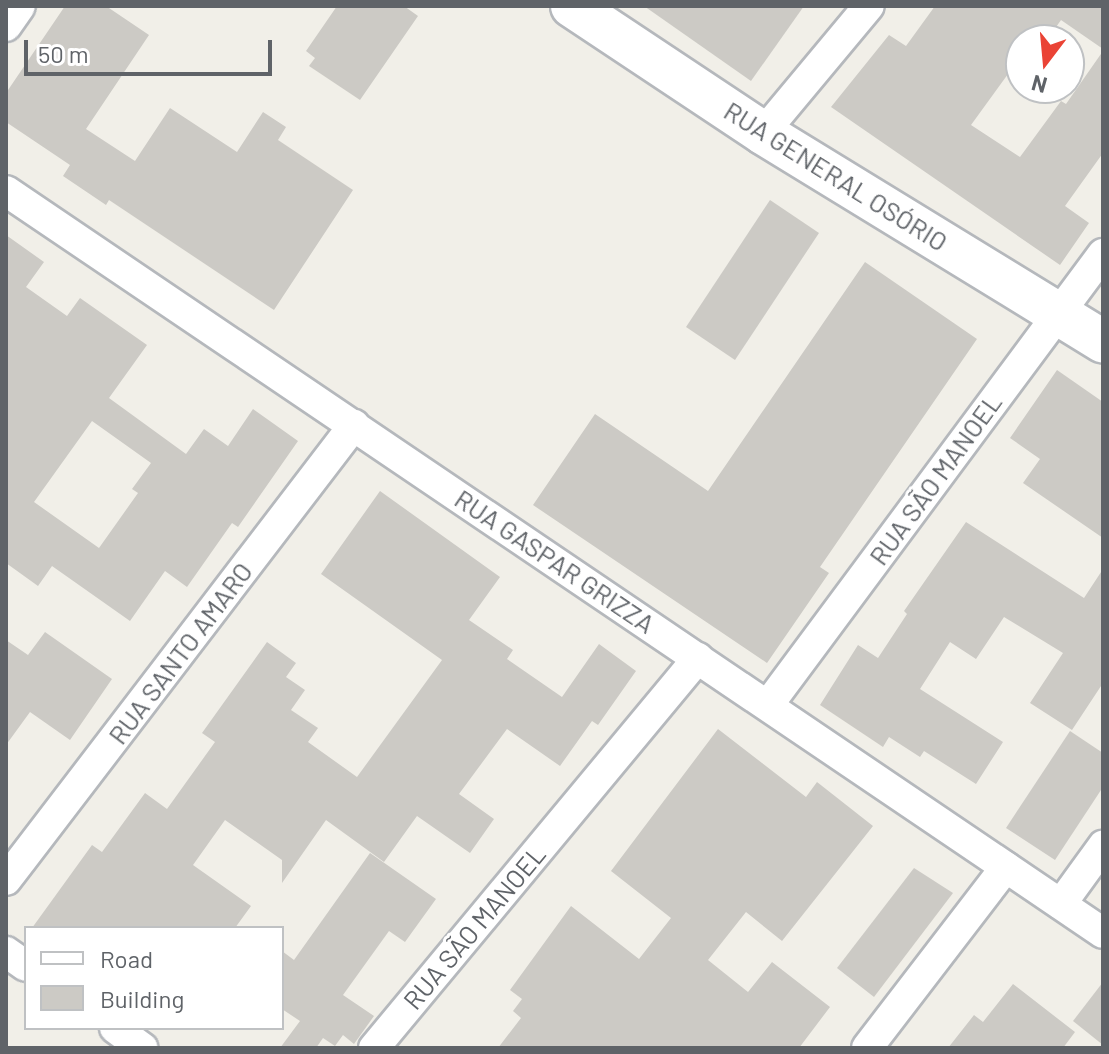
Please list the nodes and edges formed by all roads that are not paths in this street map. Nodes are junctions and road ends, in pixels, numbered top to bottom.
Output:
1 (20, 6) edge
2 (572, 6) edge
3 (869, 6) edge
4 (6, 26) edge
5 (763, 133) junction
6 (6, 191) edge
7 (1103, 254) edge
8 (1058, 311) junction
9 (1103, 341) edge
10 (354, 425) junction
11 (698, 658) junction
12 (768, 705) junction
13 (1103, 846) edge
14 (1006, 867) junction
15 (6, 880) edge
16 (1061, 904) junction
17 (1103, 933) edge
18 (6, 952) edge
19 (24, 965) edge
20 (118, 1030) edge
21 (143, 1048) edge
22 (374, 1048) edge
23 (867, 1048) edge

1 - 4 street
2 - 5 street, RUA GENERAL OSÓRIO
3 - 5 street
5 - 8 street, RUA GENERAL OSÓRIO
6 - 10 street, RUA GASPAR GRIZZA
7 - 8 street, RUA SÃO MANOEL
8 - 9 street, RUA GENERAL OSÓRIO
8 - 12 street, RUA SÃO MANOEL
10 - 11 street, RUA GASPAR GRIZZA
10 - 15 street, RUA SANTO AMARO
11 - 12 street, RUA GASPAR GRIZZA
11 - 22 street, RUA SÃO MANOEL
12 - 14 street, RUA GASPAR GRIZZA
13 - 16 street
14 - 16 street, RUA GASPAR GRIZZA
14 - 23 street
16 - 17 street, RUA GASPAR GRIZZA
18 - 19 street
20 - 21 street

